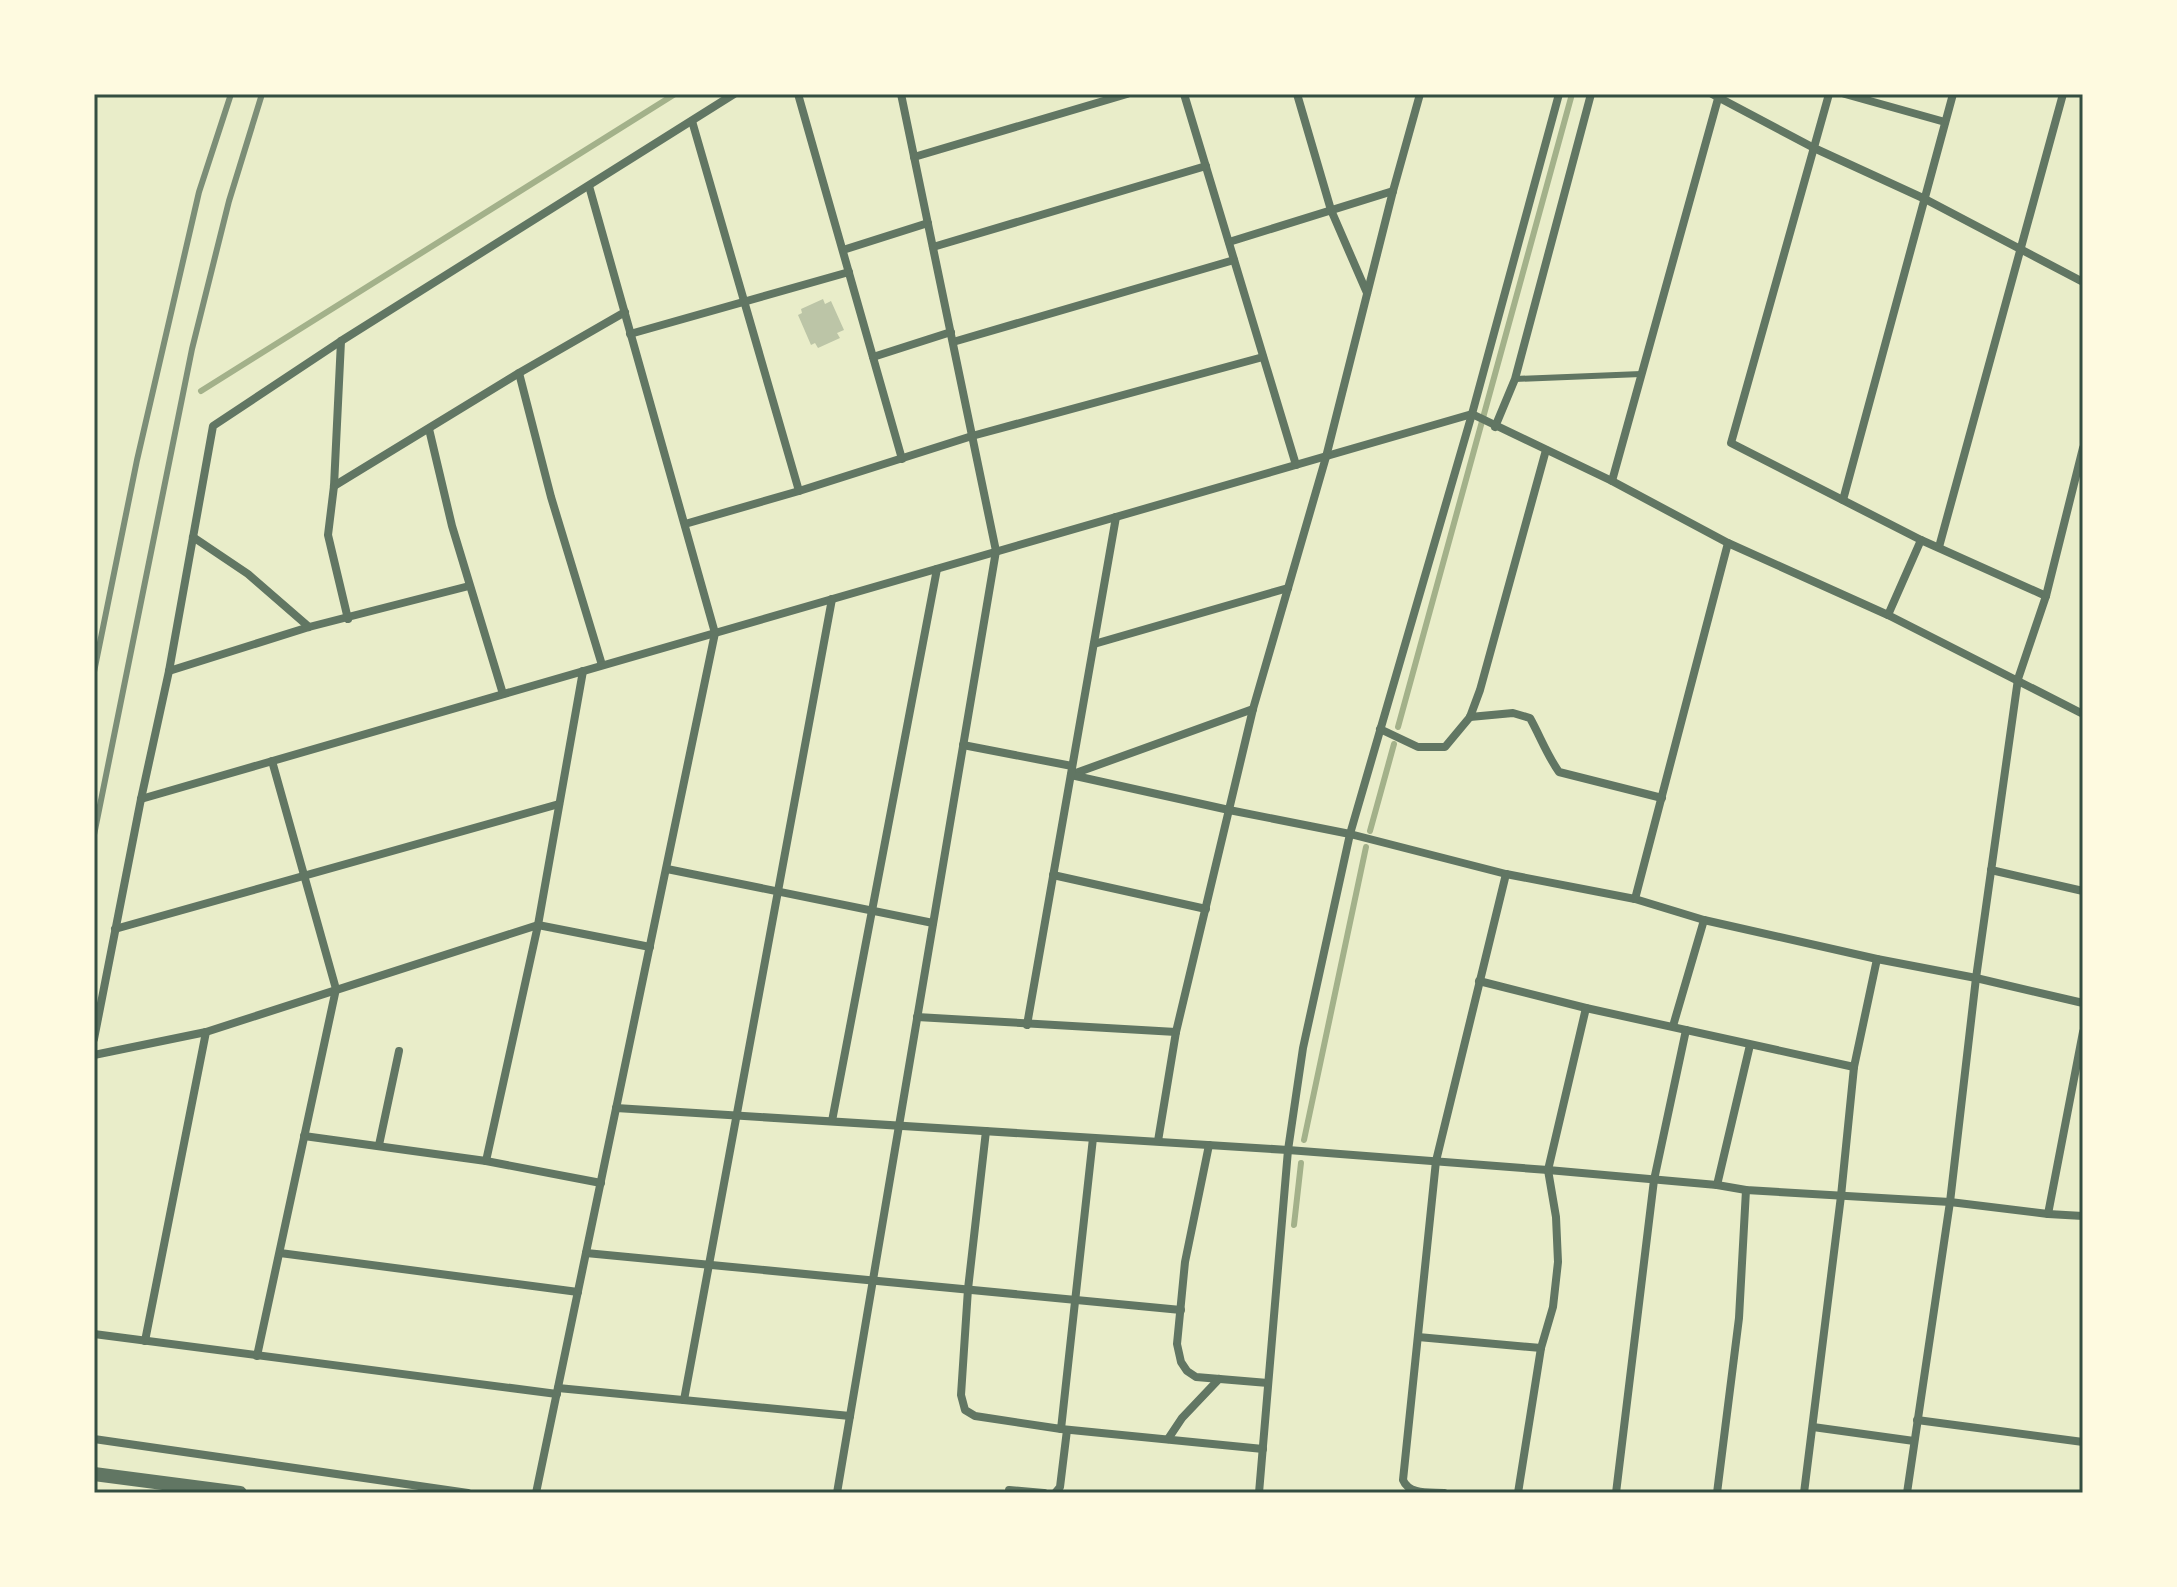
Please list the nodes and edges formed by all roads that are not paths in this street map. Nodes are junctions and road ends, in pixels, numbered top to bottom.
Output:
1 (734, 94) edge
2 (798, 94) edge
3 (901, 94) edge
4 (1127, 94) edge
5 (1184, 94) edge
6 (1297, 94) edge
7 (1420, 94) edge
8 (1559, 94) edge
9 (1591, 94) edge
10 (1829, 94) edge
11 (1845, 94) edge
12 (1953, 94) edge
13 (2063, 94) edge
14 (1717, 95) edge
15 (692, 121) junction
16 (1945, 122) junction
17 (1814, 148) junction
18 (914, 157) junction
19 (1206, 166) junction
20 (589, 186) junction
21 (1393, 191) junction
22 (1925, 199) junction
23 (1331, 210) junction
24 (928, 223) junction
25 (1229, 242) junction
26 (933, 247) junction
27 (2021, 249) junction
28 (843, 250) junction
29 (1234, 260) junction
30 (849, 272) junction
31 (2083, 282) edge
32 (1367, 293) junction
33 (744, 301) junction
34 (625, 312) junction
35 (951, 332) junction
36 (630, 334) junction
37 (341, 341) junction
38 (953, 342) junction
39 (873, 357) junction
40 (1263, 357) junction
41 (519, 373) junction
42 (1641, 374) junction
43 (1515, 379) junction
44 (1472, 414) junction
45 (1495, 427) junction
46 (429, 429) junction
47 (972, 436) junction
48 (2083, 448) edge
49 (1546, 450) junction
50 (1326, 457) junction
51 (902, 459) junction
52 (1296, 465) junction
53 (1612, 481) junction
54 (334, 486) junction
55 (799, 491) junction
56 (1843, 500) junction
57 (1116, 517) junction
58 (685, 524) junction
59 (193, 537) junction
60 (1921, 540) junction
61 (1728, 543) junction
62 (1939, 547) junction
63 (996, 551) junction
64 (937, 569) junction
65 (469, 586) junction
66 (1288, 588) junction
67 (2046, 596) junction
68 (832, 599) junction
69 (1888, 615) junction
70 (348, 619) junction
71 (309, 627) junction
72 (715, 633) junction
73 (1094, 644) junction
74 (602, 665) junction
75 (169, 671) junction
76 (583, 671) junction
77 (2018, 679) junction
78 (503, 694) junction
79 (1253, 709) junction
80 (2083, 714) edge
81 (1470, 717) junction
82 (1380, 729) junction
83 (963, 745) junction
84 (272, 761) junction
85 (1072, 770) junction
86 (1662, 798) junction
87 (141, 799) junction
88 (559, 804) junction
89 (1229, 810) junction
90 (1350, 834) junction
91 (667, 869) junction
92 (1991, 870) junction
93 (1506, 874) junction
94 (1053, 875) junction
95 (304, 876) junction
96 (778, 891) junction
97 (2083, 891) edge
98 (1635, 899) junction
99 (1206, 909) junction
100 (872, 911) junction
101 (1704, 920) junction
102 (933, 923) junction
103 (538, 925) junction
104 (115, 929) junction
105 (650, 947) junction
106 (1877, 959) junction
107 (1976, 978) junction
108 (1479, 981) junction
109 (336, 989) junction
110 (2083, 1003) edge
111 (1586, 1008) junction
112 (917, 1017) junction
113 (1027, 1025) junction
114 (1673, 1026) junction
115 (1686, 1030) junction
116 (206, 1032) junction
117 (1176, 1032) junction
118 (2083, 1032) edge
119 (94, 1039) edge
120 (1750, 1045) junction
121 (399, 1051) dead end
122 (94, 1055) edge
123 (1854, 1067) junction
124 (616, 1108) junction
125 (736, 1115) junction
126 (832, 1121) junction
127 (898, 1125) junction
128 (986, 1131) junction
129 (304, 1136) junction
130 (1093, 1138) junction
131 (1158, 1141) junction
132 (379, 1145) junction
133 (1209, 1145) junction
134 (1288, 1150) junction
135 (486, 1161) junction
136 (1436, 1161) junction
137 (1548, 1170) junction
138 (1654, 1180) junction
139 (601, 1183) junction
140 (1717, 1185) junction
141 (1746, 1190) junction
142 (1841, 1196) junction
143 (1950, 1202) junction
144 (2048, 1214) junction
145 (2083, 1216) edge
146 (280, 1253) junction
147 (586, 1253) junction
148 (708, 1266) junction
149 (873, 1280) junction
150 (968, 1289) junction
151 (578, 1292) junction
152 (1076, 1299) junction
153 (1181, 1310) junction
154 (94, 1334) edge
155 (1418, 1337) junction
156 (145, 1341) junction
157 (1541, 1348) junction
158 (257, 1356) junction
159 (1219, 1379) junction
160 (1268, 1383) junction
161 (557, 1391) junction
162 (684, 1400) junction
163 (850, 1416) junction
164 (1917, 1420) junction
165 (1813, 1427) junction
166 (1064, 1429) junction
167 (94, 1439) edge
168 (1168, 1439) junction
169 (1914, 1441) junction
170 (2083, 1442) edge
171 (1263, 1449) junction
172 (94, 1474) edge
173 (1009, 1490) dead end
174 (240, 1493) edge
175 (468, 1493) edge
176 (536, 1493) edge
177 (837, 1493) edge
178 (1044, 1493) edge
179 (1055, 1493) edge
180 (1259, 1493) edge
181 (1444, 1493) edge
182 (1518, 1493) edge
183 (1616, 1493) edge
184 (1717, 1493) edge
185 (1804, 1493) edge
186 (1907, 1493) edge

1 - 15 street
2 - 28 street
3 - 18 street
4 - 18 street
5 - 19 street
6 - 23 street
7 - 21 street
8 - 44 street
9 - 43 street
10 - 17 street
11 - 16 street
12 - 16 street
13 - 27 street
14 - 17 street
14 - 42 street
15 - 20 street
15 - 33 street
16 - 22 street
17 - 22 street
17 - 56 street
18 - 24 street
19 - 25 street
19 - 26 street
20 - 34 street
20 - 37 street
21 - 23 street
21 - 32 street
22 - 27 street
22 - 56 street
23 - 25 street
23 - 32 street
24 - 26 street
24 - 28 street
25 - 29 street
26 - 35 street
27 - 31 street
27 - 62 street
28 - 30 street
29 - 38 street
29 - 40 street
30 - 33 street
30 - 39 street
32 - 50 street
33 - 36 street
33 - 55 street
34 - 36 street
34 - 41 street
35 - 38 street
35 - 39 street
36 - 58 street
37 - 54 street
37 - 59 street
38 - 47 street
39 - 51 street
40 - 47 street
40 - 52 street
41 - 46 street
41 - 74 street
42 - 43 lane
42 - 53 street
43 - 45 street
44 - 45 street
44 - 50 street
44 - 82 street
45 - 49 street
46 - 54 street
46 - 65 street
47 - 51 street
47 - 63 street
48 - 67 street
49 - 53 street
49 - 81 street
50 - 52 street
50 - 66 street
51 - 55 street
52 - 57 street
53 - 61 street
54 - 70 street
55 - 58 street
56 - 60 street
57 - 63 street
57 - 73 street
58 - 72 street
59 - 71 street
59 - 75 street
60 - 62 street
60 - 69 street
61 - 69 street
61 - 86 street
62 - 67 street
63 - 64 street
63 - 83 street
64 - 68 street
64 - 100 street
65 - 70 street
65 - 78 street
66 - 73 street
66 - 79 street
67 - 77 street
68 - 72 street
68 - 96 street
69 - 77 street
70 - 71 street
71 - 75 street
72 - 74 street
72 - 91 street
73 - 85 street
74 - 76 street
75 - 87 street
76 - 78 street
76 - 88 street
77 - 80 street
77 - 92 street
78 - 84 street
79 - 85 street
79 - 89 street
81 - 82 street
81 - 86 street
82 - 90 street
83 - 85 street
83 - 102 street
84 - 87 street
84 - 95 street
85 - 89 street
85 - 94 street
86 - 98 street
87 - 104 street
88 - 95 street
88 - 103 street
89 - 90 street
89 - 99 street
90 - 93 street
90 - 134 street
91 - 96 street
91 - 105 street
92 - 97 street
92 - 107 street
93 - 98 street
93 - 108 street
94 - 99 street
94 - 113 street
95 - 104 street
95 - 109 street
96 - 100 street
96 - 125 street
98 - 101 street
99 - 117 street
100 - 102 street
100 - 126 street
101 - 106 street
101 - 114 street
102 - 112 street
103 - 105 street
103 - 109 street
103 - 135 street
104 - 119 street
105 - 124 street
106 - 107 street
106 - 123 street
107 - 110 street
107 - 143 street
108 - 111 street
108 - 136 street
109 - 116 street
109 - 129 street
111 - 114 street
111 - 137 street
112 - 113 street
112 - 127 street
113 - 117 street
114 - 115 street
115 - 120 street
115 - 138 street
116 - 122 street
116 - 156 street
117 - 131 street
118 - 144 street
120 - 123 street
120 - 140 street
121 - 132 street
123 - 142 street
124 - 125 street
124 - 139 street
125 - 126 street
125 - 148 street
126 - 127 street
127 - 128 street
127 - 149 street
128 - 130 street
128 - 150 street
129 - 132 street
129 - 146 street
130 - 131 street
130 - 152 street
131 - 133 street
132 - 135 street
133 - 134 street
133 - 153 street
134 - 136 street
134 - 160 street
135 - 139 street
136 - 137 street
136 - 155 street
137 - 138 street
137 - 157 street
138 - 140 street
138 - 183 street
139 - 147 street
140 - 141 street
141 - 142 street
141 - 184 street
142 - 143 street
142 - 165 street
143 - 144 street
143 - 164 street
144 - 145 street
146 - 151 street
146 - 158 street
147 - 148 street
147 - 151 street
148 - 149 street
148 - 162 street
149 - 150 street
149 - 163 street
150 - 152 street
150 - 166 street
151 - 161 street
152 - 153 street
152 - 166 street
153 - 159 street
154 - 156 street
155 - 157 street
155 - 181 street
156 - 158 street
157 - 182 street
158 - 161 street
159 - 160 street
159 - 168 street
160 - 171 street
161 - 162 street
161 - 176 street
162 - 163 street
163 - 177 street
164 - 169 street
164 - 170 street
165 - 169 street
165 - 185 street
166 - 168 street
166 - 179 street
167 - 175 street
168 - 171 street
169 - 186 street
171 - 180 street
172 - 174 street
173 - 178 street

